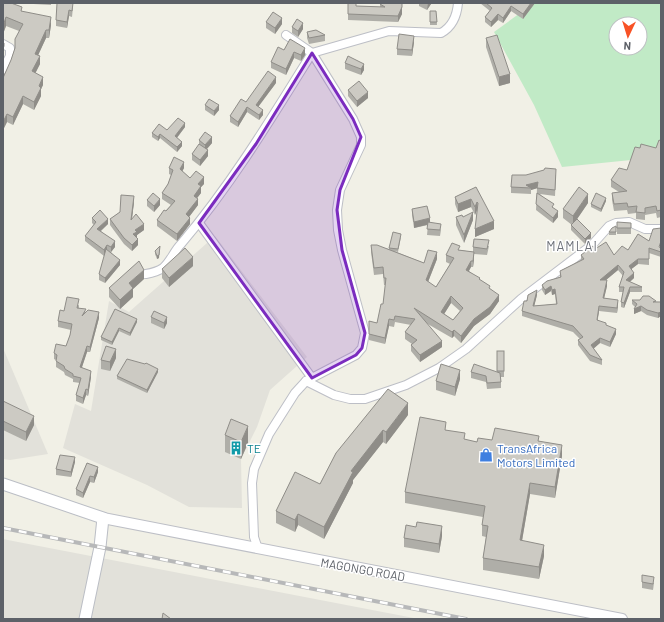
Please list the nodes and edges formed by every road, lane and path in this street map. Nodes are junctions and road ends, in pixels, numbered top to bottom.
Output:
1 (458, 3) edge
2 (286, 35) dead end
3 (3, 44) edge
4 (312, 53) junction
5 (3, 68) edge
6 (199, 223) junction
7 (661, 229) edge
8 (146, 274) dead end
9 (309, 379) junction
10 (5, 486) edge
11 (103, 518) junction
12 (258, 549) junction
13 (86, 619) edge
14 (622, 619) edge

1 - 4 street
2 - 4 street
3 - 5 street
4 - 6 street
4 - 9 street
6 - 8 street
6 - 9 street
7 - 9 street
9 - 12 street
10 - 11 main road, MAGONGO ROAD
11 - 12 street, MAGONGO ROAD
11 - 13 main road
12 - 14 street, MAGONGO ROAD

